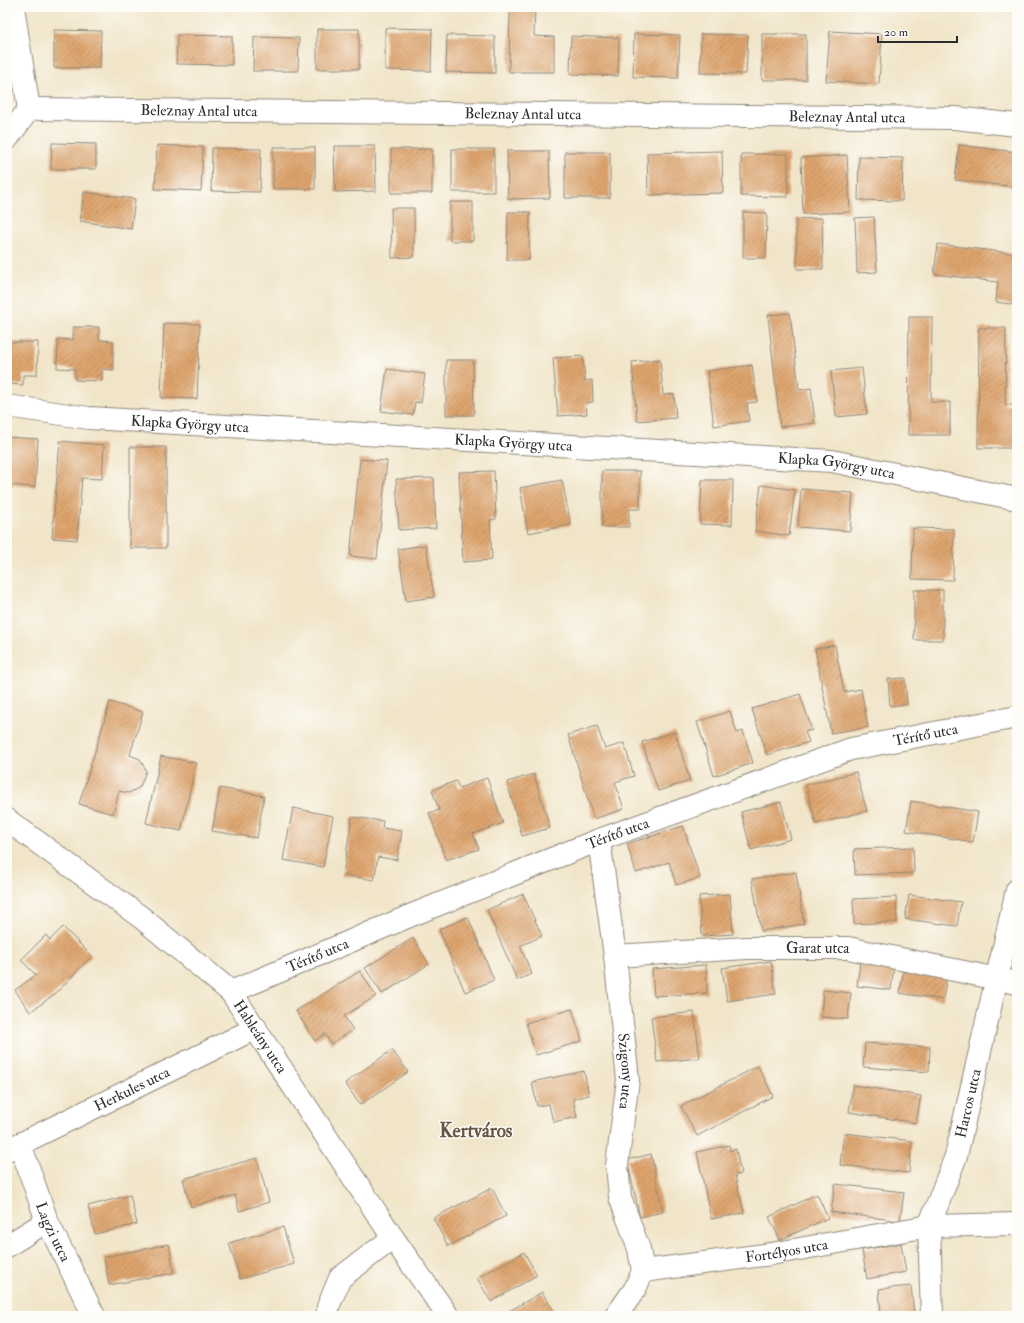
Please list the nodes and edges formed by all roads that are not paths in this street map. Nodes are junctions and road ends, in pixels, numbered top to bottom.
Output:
1 (13, 7) edge
2 (29, 109) junction
3 (1017, 125) edge
4 (7, 139) edge
5 (7, 406) edge
6 (1017, 499) edge
7 (1017, 717) edge
8 (7, 820) edge
9 (599, 840) junction
10 (1017, 890) edge
11 (615, 956) junction
12 (1007, 981) edge
13 (231, 992) junction
14 (256, 1028) junction
15 (13, 1147) edge
16 (47, 1221) junction
17 (1017, 1224) edge
18 (929, 1226) junction
19 (393, 1238) junction
20 (7, 1246) edge
21 (643, 1271) junction
22 (94, 1316) edge
23 (328, 1316) edge
24 (448, 1316) edge
25 (616, 1316) edge
26 (932, 1316) edge

1 - 2 street
2 - 3 street, Beleznay Antal utca
2 - 4 street
5 - 6 street, Klapka György utca
7 - 9 street, Térítő utca
8 - 13 street, Hableány utca
9 - 11 street, Szigony utca
9 - 13 street, Térítő utca
10 - 12 street, Harcos utca
11 - 12 street, Garat utca
11 - 21 street, Szigony utca
12 - 18 street, Harcos utca
13 - 14 street, Hableány utca
14 - 15 street, Herkules utca
14 - 19 street, Hableány utca
15 - 16 street, Lagzi utca
16 - 20 street
16 - 22 street, Lagzi utca
17 - 18 street, Fortélyos utca
18 - 21 street, Fortélyos utca
18 - 26 street, Harcos utca
19 - 23 street
19 - 24 street, Hableány utca
21 - 25 street

